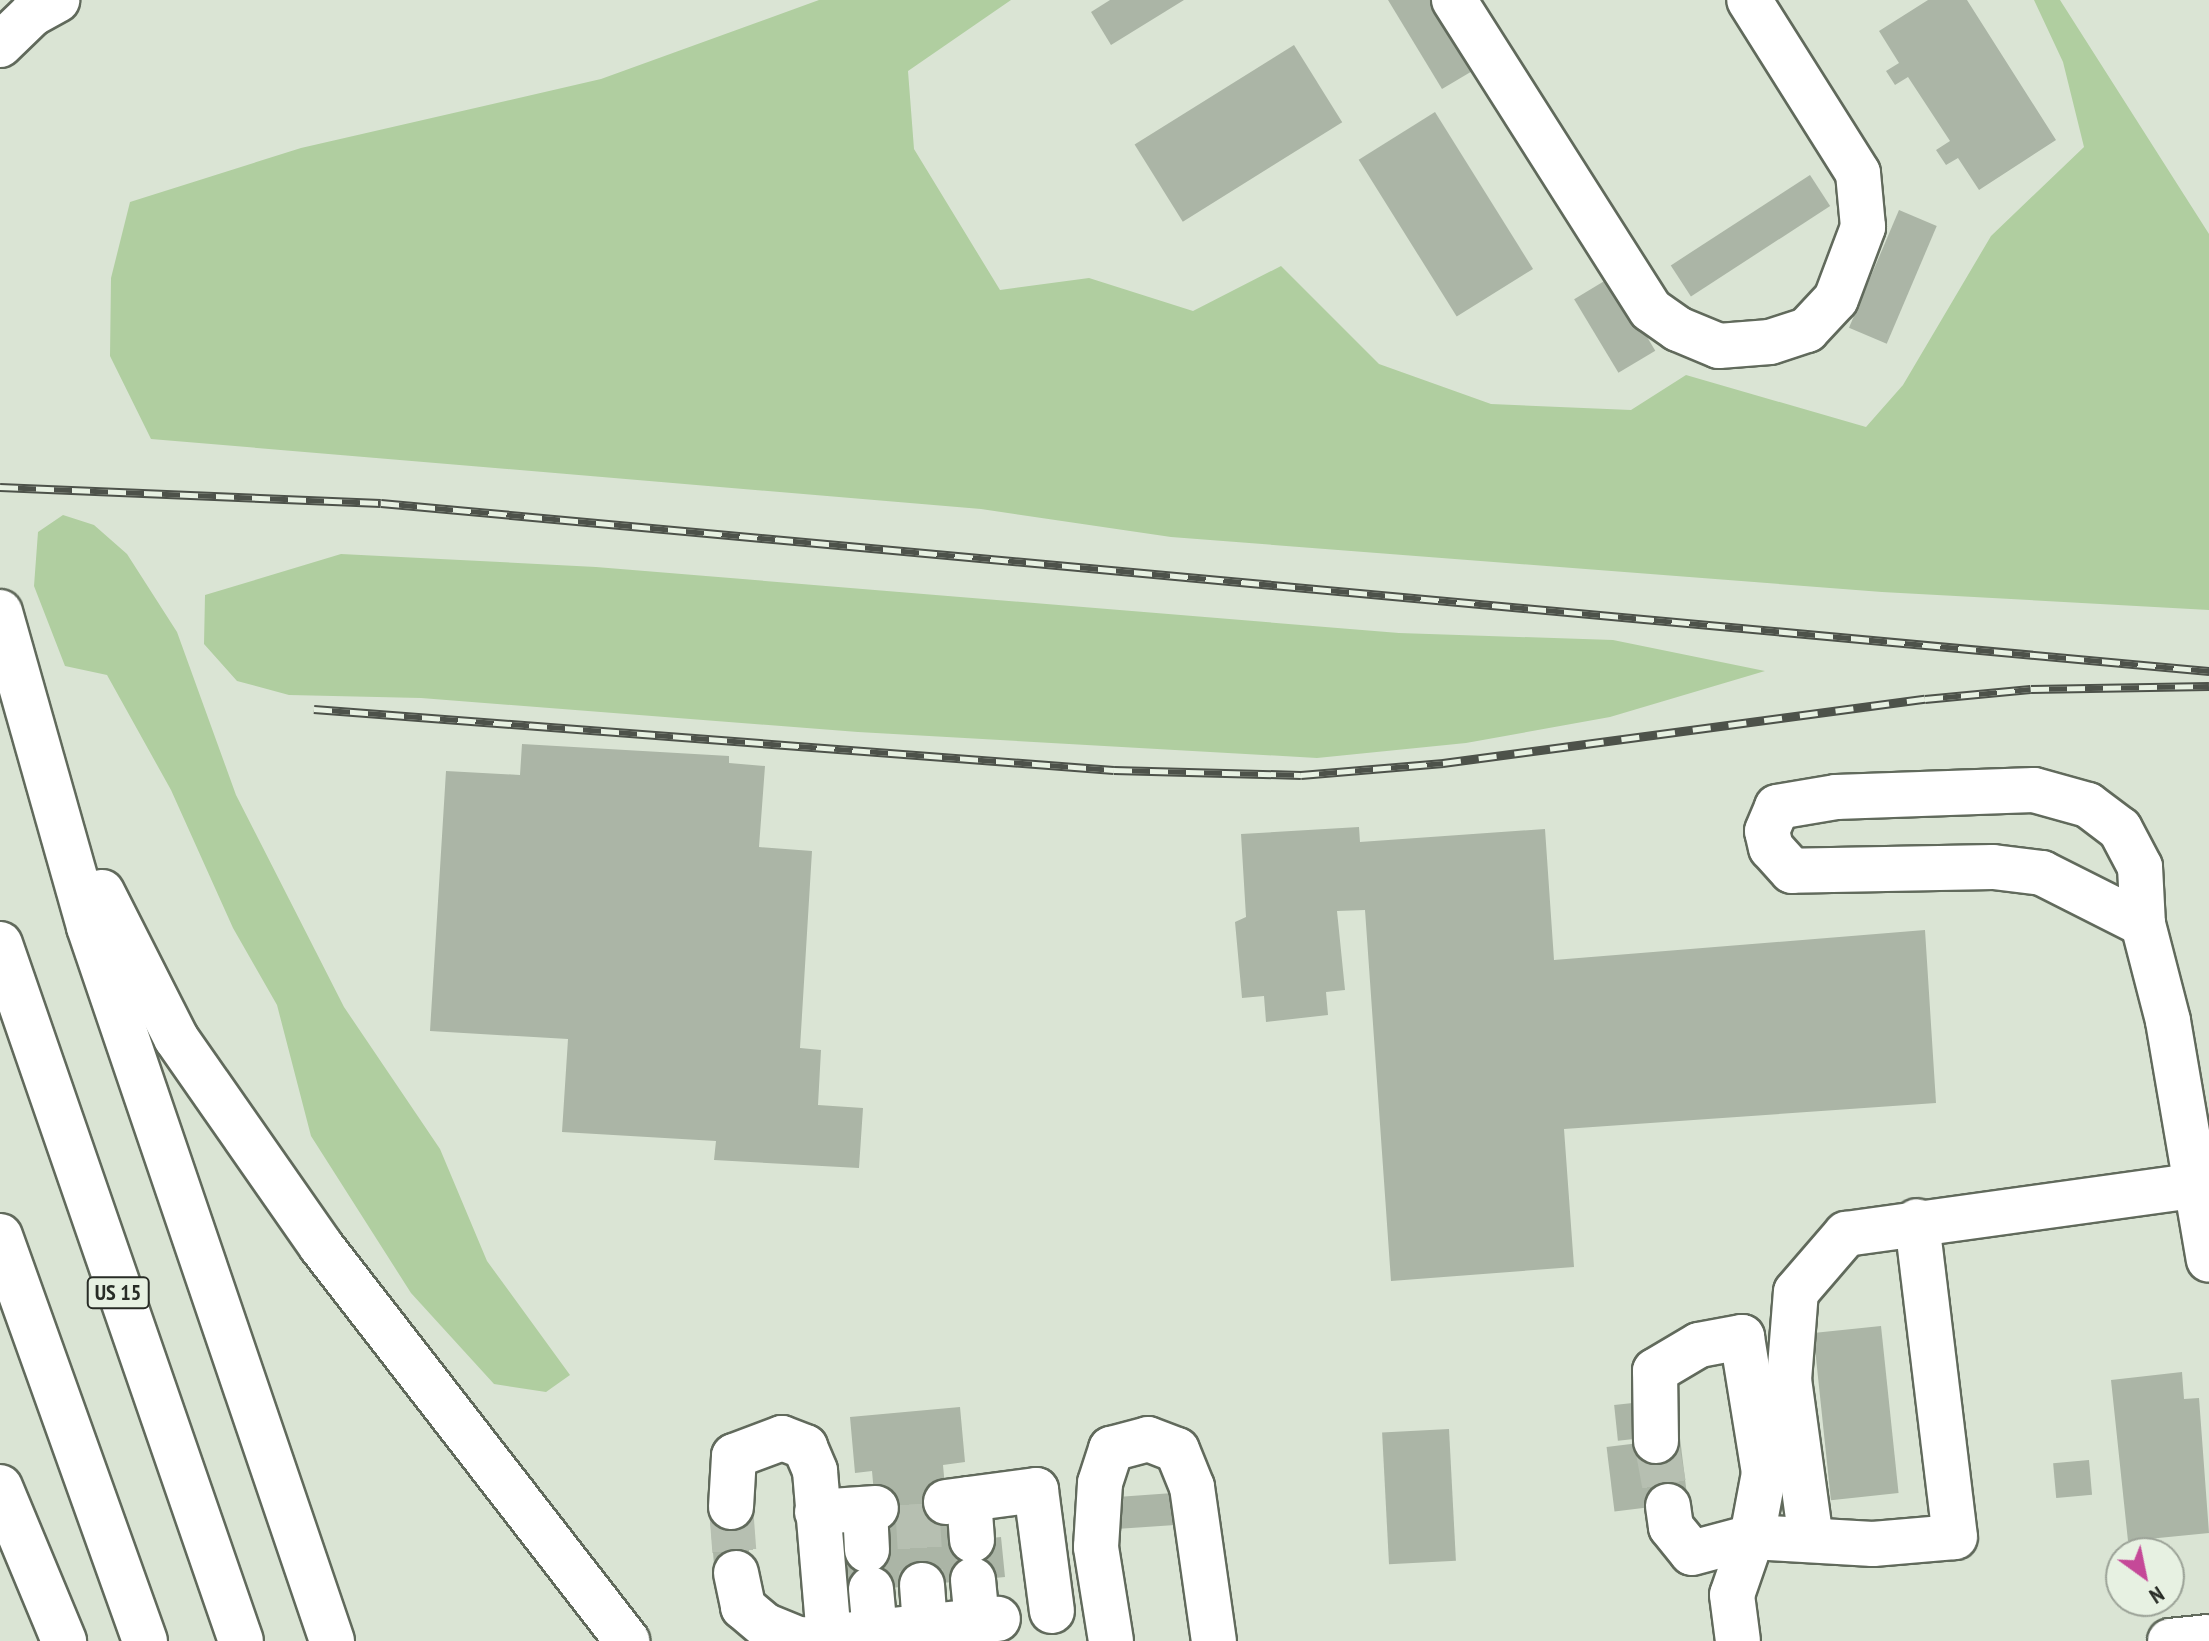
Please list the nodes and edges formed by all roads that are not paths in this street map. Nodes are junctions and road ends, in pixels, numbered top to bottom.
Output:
1 (57, 0) edge
2 (1454, 0) edge
3 (1749, 0) edge
4 (0, 45) edge
5 (0, 612) edge
6 (54, 794) junction
7 (2143, 924) junction
8 (0, 944) edge
9 (2193, 1186) junction
10 (1917, 1221) junction
11 (0, 1236) edge
12 (2209, 1260) edge
13 (1656, 1441) tunnel mouth
14 (0, 1487) edge
15 (1668, 1506) tunnel mouth
16 (731, 1507) tunnel mouth
17 (817, 1512) junction
18 (1752, 1537) junction
19 (1811, 1540) junction
20 (976, 1572) edge
21 (736, 1573) tunnel mouth
22 (862, 1587) edge
23 (1052, 1611) junction
24 (1108, 1622) edge
25 (2209, 1637) edge
26 (64, 1641) edge
27 (145, 1641) edge
28 (241, 1641) edge
29 (332, 1641) edge
30 (627, 1641) edge
31 (1214, 1641) edge
32 (1738, 1641) edge
33 (2170, 1641) edge

1 - 4 main road
2 - 3 main road
5 - 6 main road
6 - 29 main road
6 - 30 main road
7 - 7 main road
7 - 9 main road
8 - 28 main road, US 15
9 - 10 main road
9 - 12 main road
10 - 19 main road
10 - 19 main road
11 - 27 main road
13 - 18 main road
14 - 26 main road
15 - 18 main road
16 - 17 main road
17 - 22 main road
17 - 22 main road
18 - 19 main road
18 - 32 main road
20 - 22 main road
20 - 23 main road
20 - 23 main road
21 - 22 main road
23 - 24 main road
24 - 31 main road
25 - 33 main road

